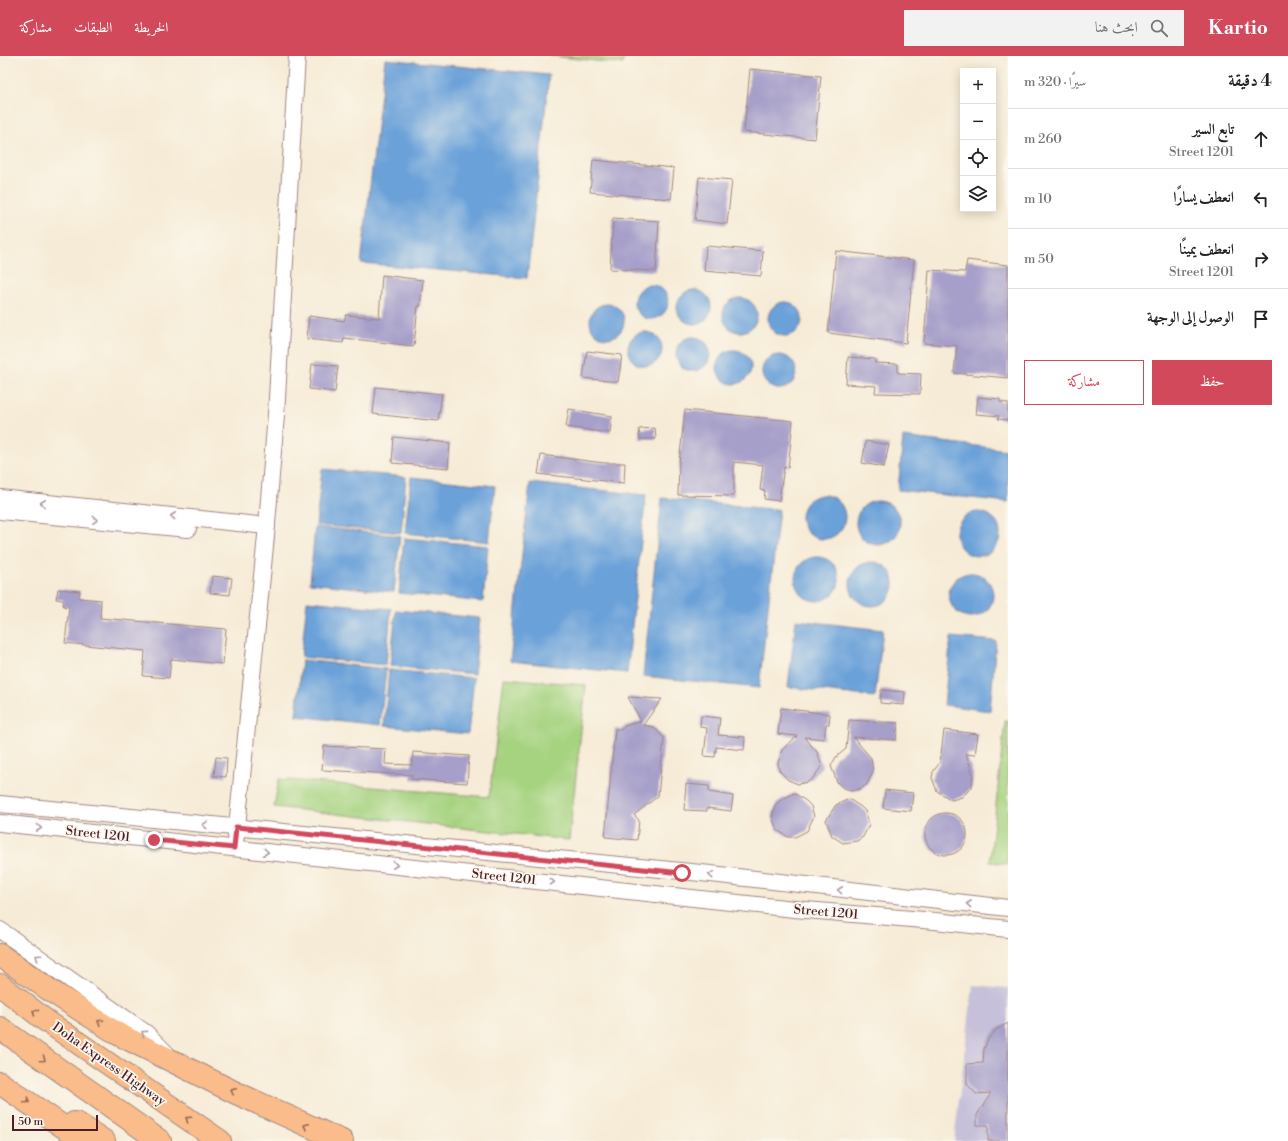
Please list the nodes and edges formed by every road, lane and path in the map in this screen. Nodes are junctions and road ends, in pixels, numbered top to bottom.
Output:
1 (297, 56) edge
2 (0, 498) edge
3 (0, 510) edge
4 (267, 531) junction
5 (0, 804) edge
6 (0, 824) edge
7 (236, 827) junction
8 (234, 848) junction
9 (925, 899) junction
10 (1008, 908) edge
11 (924, 920) junction
12 (1008, 929) edge
13 (0, 930) edge
14 (0, 955) edge
15 (0, 985) edge
16 (0, 1028) edge
17 (172, 1060) junction
18 (0, 1083) edge
19 (55, 1120) junction
20 (84, 1141) edge
21 (104, 1141) edge
22 (160, 1141) edge
23 (220, 1141) edge
24 (342, 1141) edge

1 - 4 street
4 -> 2 street
3 -> 4 street
4 - 7 street
7 -> 5 street, Street 1201
6 -> 8 street, Street 1201
7 - 8 street
9 -> 7 street, Street 1201
8 -> 11 street, Street 1201
10 -> 9 street, Street 1201
9 - 11 street
11 - 12 street, Street 1201
17 -> 13 street
17 -> 14 highway
23 -> 15 highway, Doha Express Highway
16 -> 22 highway
24 -> 17 highway
18 -> 19 highway
19 - 20 highway
19 - 21 highway

